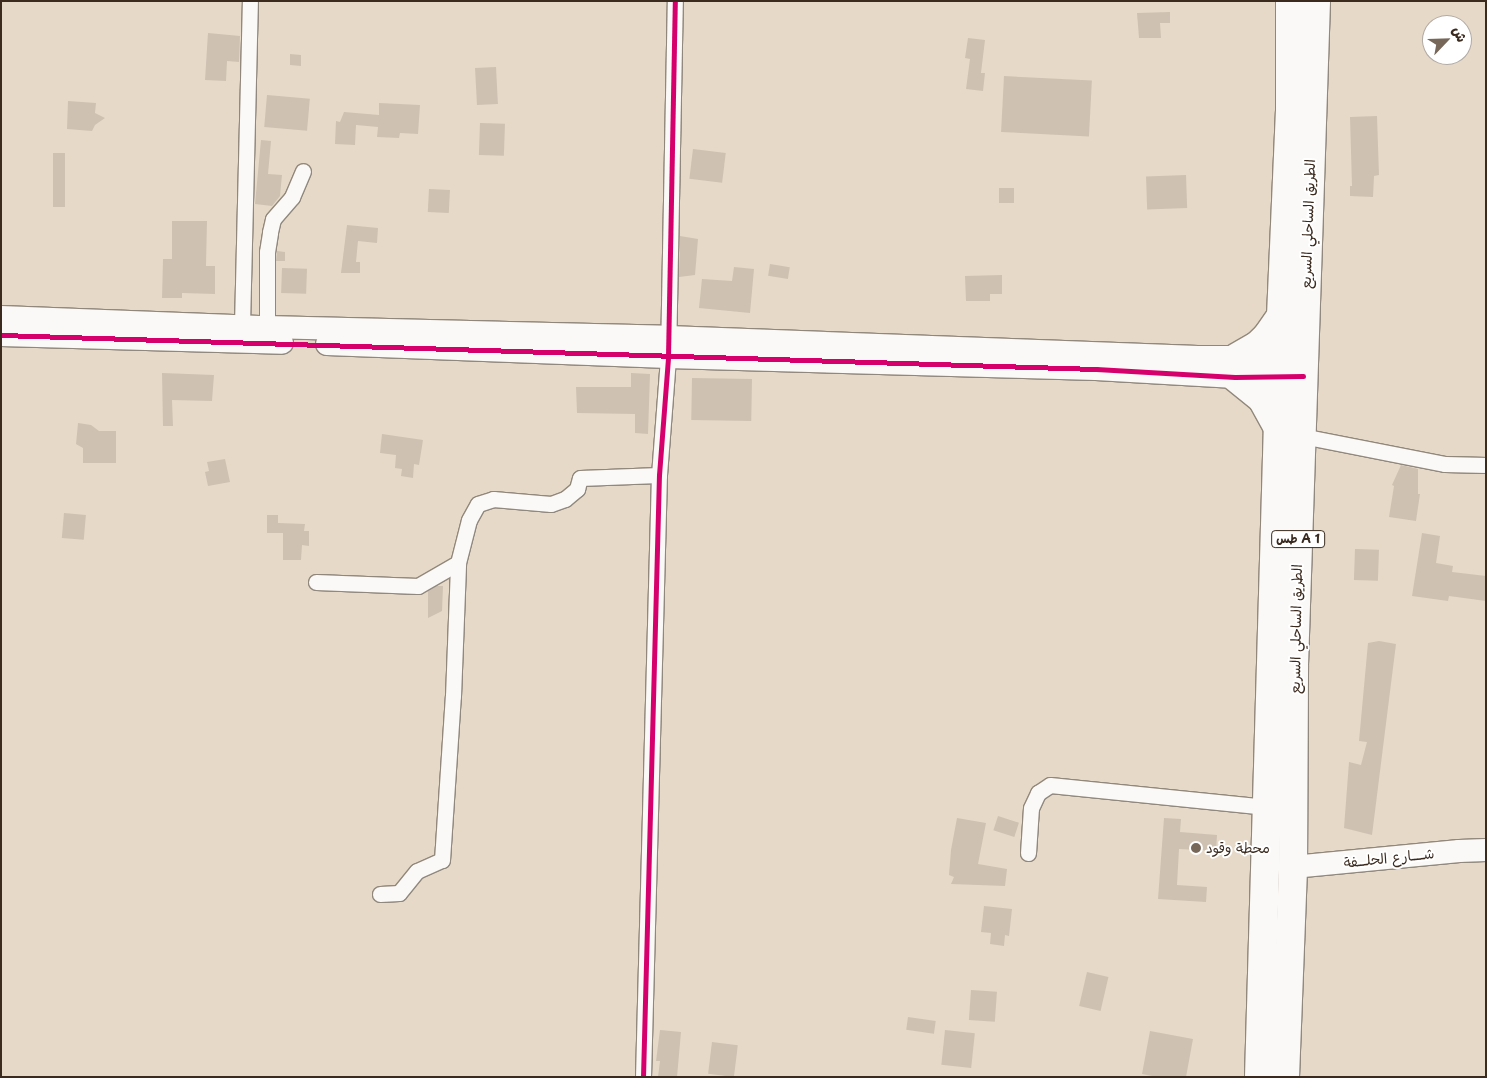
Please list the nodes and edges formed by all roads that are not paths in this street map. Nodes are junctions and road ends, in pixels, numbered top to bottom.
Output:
1 (250, 1) edge
2 (675, 1) edge
3 (1290, 1) edge
4 (1316, 1) edge
5 (303, 171) dead end
6 (1281, 316) junction
7 (1, 317) edge
8 (242, 325) junction
9 (115, 330) junction
10 (1, 335) edge
11 (267, 335) junction
12 (668, 347) junction
13 (1291, 366) junction
14 (1236, 367) junction
15 (1290, 432) junction
16 (1486, 465) edge
17 (659, 475) junction
18 (458, 563) junction
19 (316, 582) dead end
20 (1267, 806) junction
21 (1486, 850) edge
22 (1028, 853) dead end
23 (1293, 867) junction
24 (380, 894) dead end
25 (643, 1077) edge
26 (1259, 1077) edge
27 (1285, 1077) edge

1 - 8 street
2 - 12 street
3 - 6 highway, الطريق الساحلي السريع / طس A 1
4 - 13 highway, الطريق الساحلي السريع / طس A 1
5 - 11 street
6 - 13 highway, الطريق الساحلي السريع / طس A 1
6 - 14 highway
7 - 9 street
8 - 9 street
8 - 11 street
9 - 10 street
9 - 11 street
11 - 12 street
12 - 14 street
12 - 17 street
13 - 14 street
13 - 15 highway, الطريق الساحلي السريع / طس A 1
14 - 15 highway
15 - 16 street
15 - 20 highway, الطريق الساحلي السريع / طس A 1
15 - 23 highway, الطريق الساحلي السريع / طس A 1
17 - 18 street
17 - 25 street
18 - 19 street
18 - 24 street
20 - 22 street
20 - 26 highway, الطريق الساحلي السريع / طس A 1
21 - 23 street, شــــارع الحلـــفة
23 - 27 highway, الطريق الساحلي السريع / طس A 1

